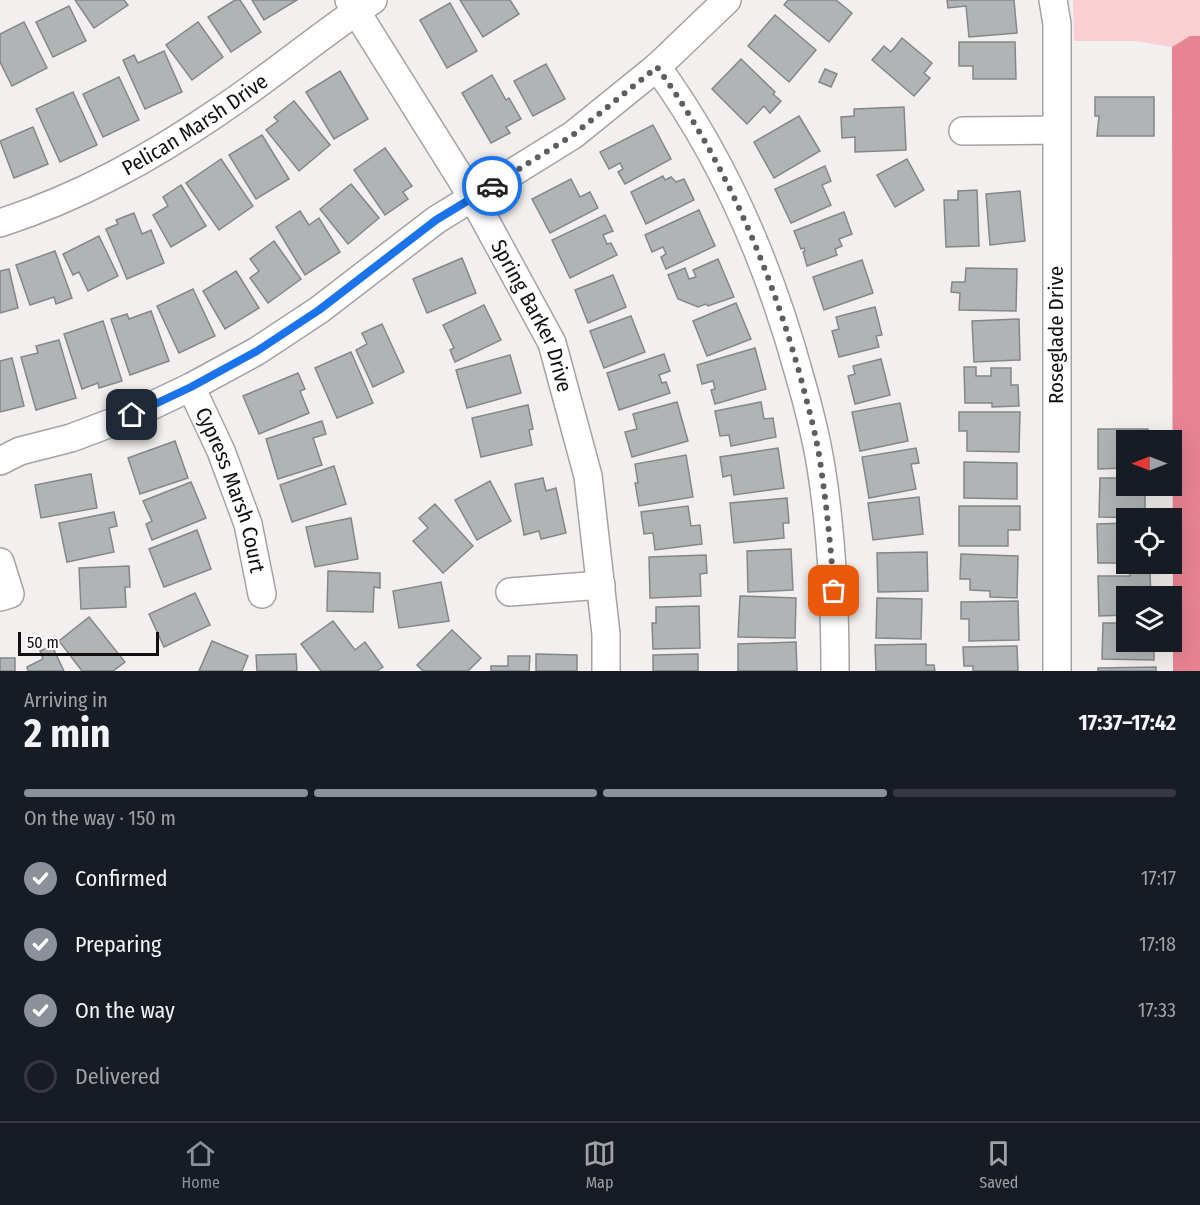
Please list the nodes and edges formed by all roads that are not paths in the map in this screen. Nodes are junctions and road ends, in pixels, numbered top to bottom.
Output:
1 (727, 0) edge
2 (1053, 0) edge
3 (360, 4) edge
4 (657, 67) junction
5 (1056, 130) junction
6 (963, 131) dead end
7 (473, 198) junction
8 (0, 223) edge
9 (191, 387) junction
10 (0, 461) edge
11 (0, 562) edge
12 (601, 585) junction
13 (510, 592) dead end
14 (262, 594) dead end
15 (0, 597) edge
16 (606, 671) edge
17 (835, 671) edge
18 (1057, 671) edge

1 - 4 street
2 - 5 street, Roseglade Drive
3 - 7 street, Spring Barker Drive
3 - 8 street, Pelican Marsh Drive
4 - 7 street
4 - 17 street
5 - 6 street
5 - 18 street, Roseglade Drive
7 - 9 street
7 - 12 street, Spring Barker Drive
9 - 10 street
9 - 14 street, Cypress Marsh Court
11 - 15 street
12 - 13 street
12 - 16 street, Spring Barker Drive

